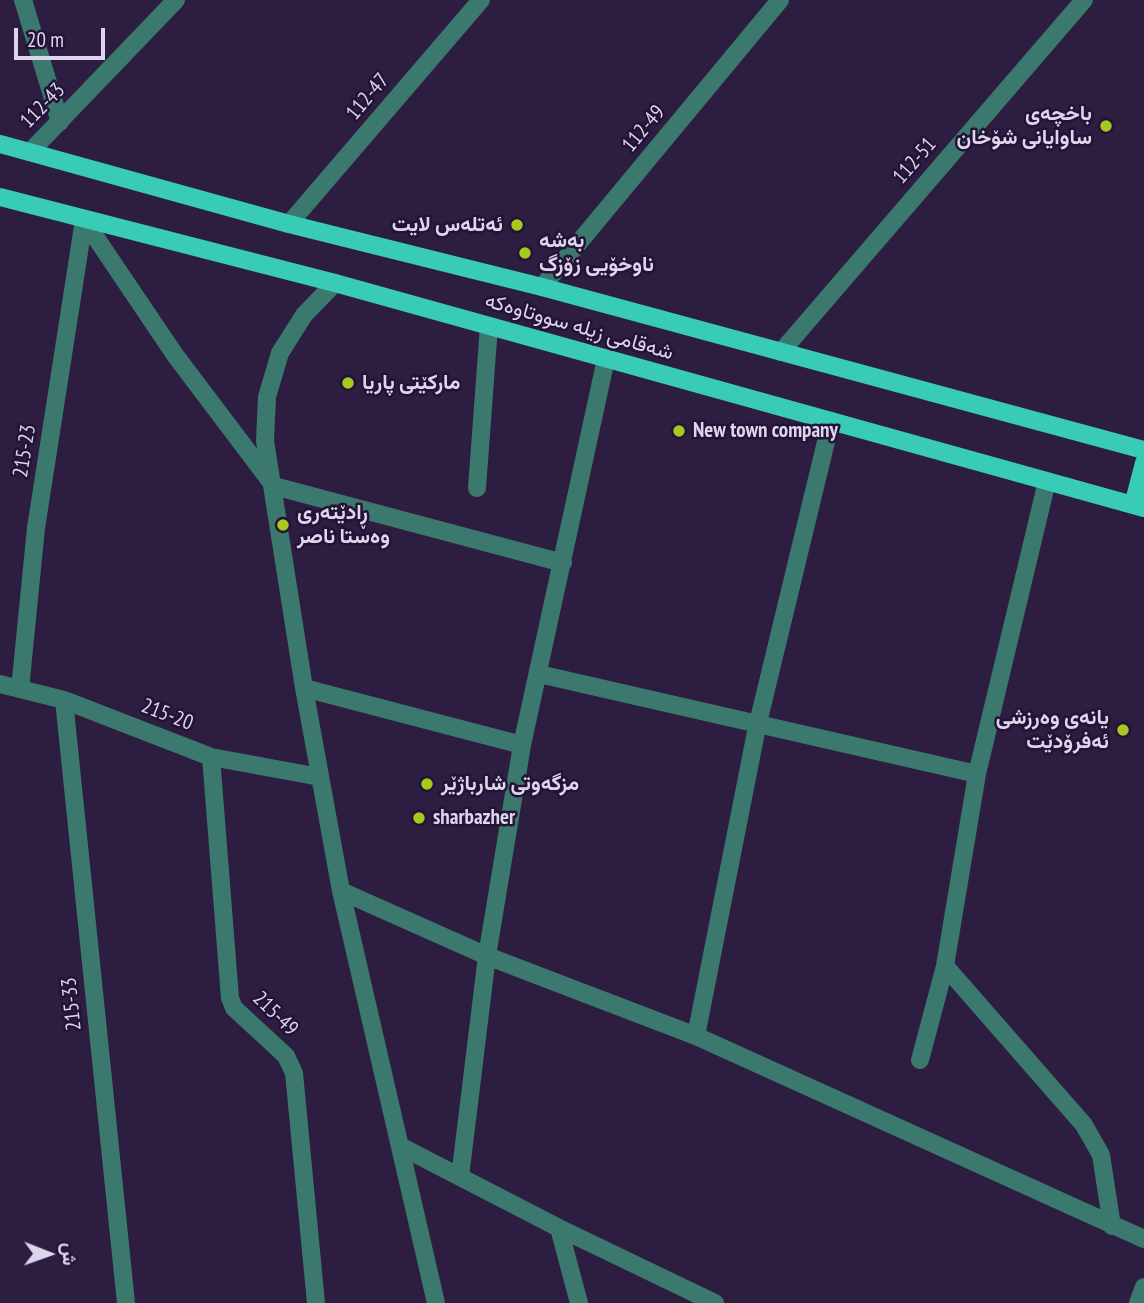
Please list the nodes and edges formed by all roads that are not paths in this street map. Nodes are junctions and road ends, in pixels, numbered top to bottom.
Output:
1 (23, 0) edge
2 (481, 0) edge
3 (780, 0) edge
4 (1084, 0) edge
5 (172, 1) edge
6 (60, 122) junction
7 (0, 144) edge
8 (30, 152) junction
9 (0, 197) edge
10 (84, 220) junction
11 (289, 224) junction
12 (335, 283) junction
13 (542, 288) junction
14 (489, 326) junction
15 (781, 352) junction
16 (606, 359) junction
17 (831, 421) junction
18 (1144, 450) edge
19 (1144, 463) edge
20 (1047, 481) junction
21 (274, 486) junction
22 (477, 488) dead end
23 (1139, 506) edge
24 (563, 563) junction
25 (539, 674) junction
26 (0, 684) edge
27 (304, 688) junction
28 (20, 689) junction
29 (64, 700) junction
30 (757, 727) junction
31 (522, 744) junction
32 (211, 757) junction
33 (977, 775) junction
34 (320, 777) junction
35 (341, 891) junction
36 (487, 956) junction
37 (945, 966) junction
38 (696, 1036) junction
39 (920, 1060) dead end
40 (400, 1146) junction
41 (460, 1177) junction
42 (1112, 1226) junction
43 (559, 1228) junction
44 (1144, 1239) edge
45 (1144, 1287) edge
46 (126, 1303) edge
47 (316, 1303) edge
48 (436, 1303) edge
49 (579, 1303) edge
50 (715, 1303) edge
51 (1138, 1303) edge

1 - 6 street
2 - 11 street, 112-47
3 - 13 street, 112-49
4 - 15 street, 112-51
5 - 6 street, 112-43
6 - 8 street, 112-43
7 - 8 main road, شەقامی زیلە سووتاوەکە
8 - 11 main road, شەقامی زیلە سووتاوەکە
9 - 10 main road, شەقامی زیلە سووتاوەکە
10 - 12 main road, شەقامی زیلە سووتاوەکە
10 - 21 street
10 - 28 street, 215-23
11 - 13 main road, شەقامی زیلە سووتاوەکە
12 - 14 main road, شەقامی زیلە سووتاوەکە
12 - 21 street
13 - 15 main road, شەقامی زیلە سووتاوەکە
14 - 16 main road, شەقامی زیلە سووتاوەکە
14 - 22 street
15 - 18 main road, شەقامی زیلە سووتاوەکە
16 - 17 main road, شەقامی زیلە سووتاوەکە
16 - 24 street
17 - 20 main road, شەقامی زیلە سووتاوەکە
17 - 30 street
19 - 23 main road
20 - 23 main road, شەقامی زیلە سووتاوەکە
20 - 33 street
21 - 24 street
21 - 27 street
24 - 25 street
25 - 30 street
25 - 31 street
26 - 28 street, 215-20
27 - 31 street
27 - 34 street
28 - 29 street, 215-20
29 - 32 street, 215-20
29 - 46 street, 215-33
30 - 33 street
30 - 38 street
31 - 36 street
32 - 34 street, 215-20
32 - 47 street, 215-49
33 - 37 street
34 - 35 street
35 - 36 street
35 - 40 street
36 - 38 street
36 - 41 street
37 - 39 street
37 - 42 street
38 - 42 street
40 - 41 street
40 - 48 street
41 - 43 street
42 - 44 street
43 - 49 street
43 - 50 street
45 - 51 street

